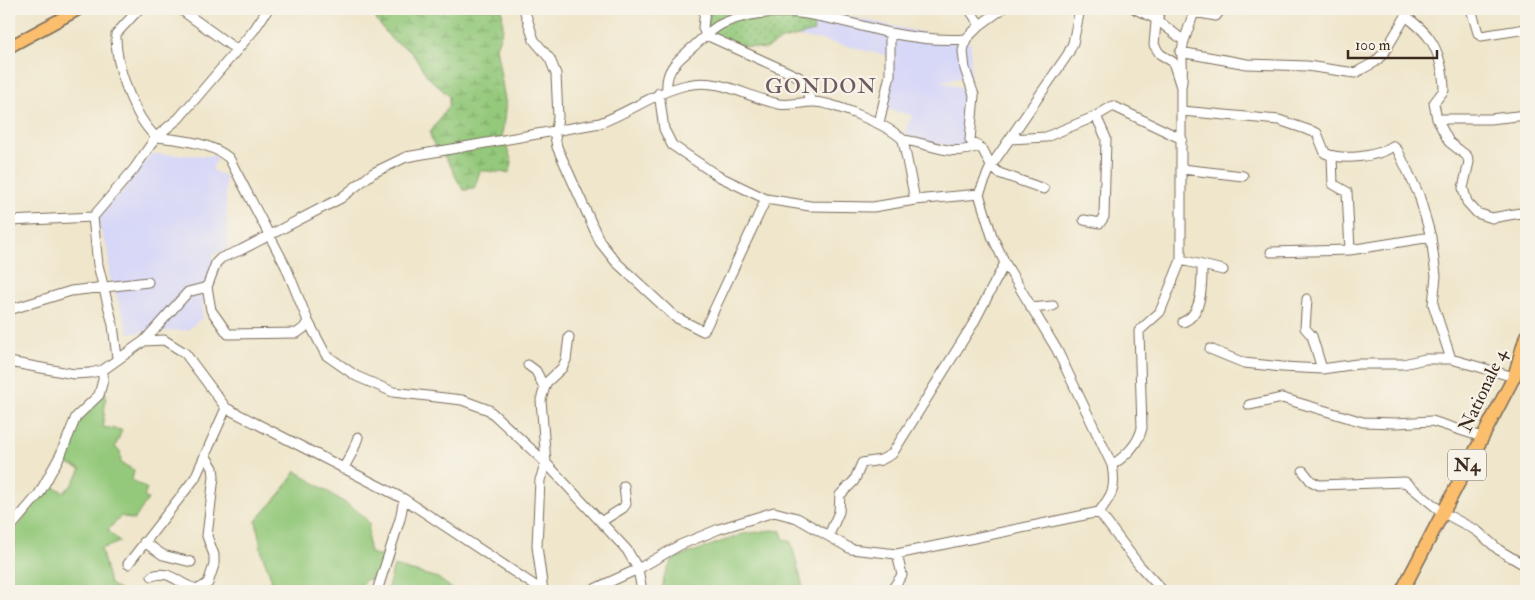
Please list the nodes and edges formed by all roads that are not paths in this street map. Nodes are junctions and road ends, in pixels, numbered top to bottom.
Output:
1 (79, 9) edge
2 (139, 9) edge
3 (180, 9) edge
4 (268, 9) edge
5 (524, 9) edge
6 (705, 9) edge
7 (969, 9) edge
8 (1002, 9) edge
9 (1080, 9) edge
10 (1135, 9) edge
11 (1161, 9) edge
12 (1221, 9) edge
13 (1471, 9) edge
14 (1408, 12) edge
15 (60, 13) edge
16 (1156, 19) junction
17 (980, 25) junction
18 (1526, 29) edge
19 (890, 33) junction
20 (706, 34) junction
21 (966, 39) junction
22 (1184, 41) junction
23 (9, 47) edge
24 (237, 50) junction
25 (1180, 52) junction
26 (1181, 87) junction
27 (663, 92) junction
28 (812, 102) junction
29 (1182, 111) junction
30 (1526, 115) edge
31 (1096, 116) junction
32 (1437, 119) junction
33 (879, 123) junction
34 (555, 132) junction
35 (156, 137) junction
36 (1010, 139) junction
37 (1182, 139) junction
38 (903, 140) junction
39 (978, 146) junction
40 (1332, 157) junction
41 (991, 166) junction
42 (1182, 169) junction
43 (1243, 176) dead end
44 (1044, 189) dead end
45 (979, 194) junction
46 (766, 199) junction
47 (915, 200) junction
48 (1526, 212) edge
49 (93, 217) junction
50 (1084, 220) dead end
51 (9, 221) edge
52 (270, 235) junction
53 (1431, 237) junction
54 (1350, 250) junction
55 (1271, 252) dead end
56 (1182, 260) junction
57 (1005, 263) junction
58 (1202, 266) junction
59 (1224, 270) dead end
60 (148, 282) dead end
61 (103, 286) junction
62 (206, 287) junction
63 (1307, 299) dead end
64 (1053, 306) dead end
65 (1032, 308) junction
66 (9, 310) edge
67 (308, 322) junction
68 (1183, 322) dead end
69 (1526, 336) edge
70 (569, 337) dead end
71 (144, 341) junction
72 (1210, 349) dead end
73 (117, 358) junction
74 (1451, 359) junction
75 (9, 362) edge
76 (528, 364) dead end
77 (1322, 369) junction
78 (102, 370) junction
79 (1514, 377) junction
80 (544, 388) junction
81 (1249, 405) dead end
82 (226, 408) junction
83 (358, 436) dead end
84 (1482, 436) junction
85 (205, 455) junction
86 (546, 463) junction
87 (1112, 465) junction
88 (343, 469) junction
89 (1303, 471) dead end
90 (624, 486) dead end
91 (404, 499) junction
92 (1099, 512) junction
93 (1442, 512) junction
94 (602, 522) junction
95 (9, 529) edge
96 (829, 535) junction
97 (144, 542) junction
98 (897, 554) junction
99 (191, 562) dead end
100 (128, 564) dead end
101 (1526, 566) edge
102 (638, 569) junction
103 (152, 576) dead end
104 (377, 591) edge
105 (543, 591) edge
106 (590, 591) edge
107 (642, 591) edge
108 (890, 591) edge
109 (1163, 591) edge
110 (1402, 591) edge

1 - 15 main road
2 - 35 street
3 - 24 street
4 - 24 street
5 - 34 street
6 - 20 street
7 - 17 street
8 - 17 street
9 - 36 street
10 - 16 street
11 - 16 street
12 - 22 street
13 - 18 street
14 - 25 street
14 - 32 street
15 - 23 main road
16 - 22 street
16 - 26 street
17 - 21 street
19 - 20 street
19 - 21 street
19 - 33 street
20 - 27 street
20 - 28 street
21 - 39 street
22 - 25 street
24 - 35 street
25 - 26 street
26 - 29 street
27 - 28 street
27 - 34 street
27 - 46 street
28 - 33 street
29 - 37 street
29 - 40 street
30 - 32 street
31 - 36 street
31 - 37 street
31 - 50 street
32 - 48 street
33 - 38 street
34 - 46 street
34 - 52 street
35 - 49 street
35 - 52 street
36 - 41 street
37 - 42 street
38 - 39 street
38 - 47 street
39 - 41 street
40 - 53 street
40 - 54 street
41 - 44 street
41 - 45 street
42 - 43 street
42 - 56 street
45 - 47 street
45 - 57 street
46 - 47 street
49 - 51 street
49 - 61 street
52 - 62 street
52 - 67 street
53 - 54 street
53 - 74 street
54 - 55 street
56 - 58 street
56 - 87 street
57 - 65 street
57 - 96 street
58 - 59 street
58 - 68 street
60 - 61 street
61 - 66 street
61 - 73 street
62 - 67 street
62 - 71 street
63 - 77 street
64 - 65 street
65 - 87 street
67 - 86 street
69 - 79 highway, Nationale 4 / N4
70 - 80 street
71 - 73 street
71 - 82 street
72 - 77 street
73 - 78 street
74 - 77 street
74 - 79 street
75 - 78 street
76 - 80 street
78 - 95 street
79 - 84 highway, Nationale 4 / N4
80 - 86 street
81 - 84 street
82 - 85 street
82 - 88 street
83 - 88 street
84 - 93 highway, Nationale 4 / N4
85 - 97 street
85 - 103 street
86 - 94 street
86 - 105 street
87 - 92 street
88 - 91 street
89 - 93 street
90 - 94 street
91 - 104 street
91 - 105 street
92 - 98 street
92 - 109 street
93 - 101 street
93 - 110 highway, Nationale 4 / N4
94 - 102 street
96 - 98 street
96 - 102 street
97 - 99 street
97 - 100 street
98 - 108 street
102 - 106 street
102 - 107 street

